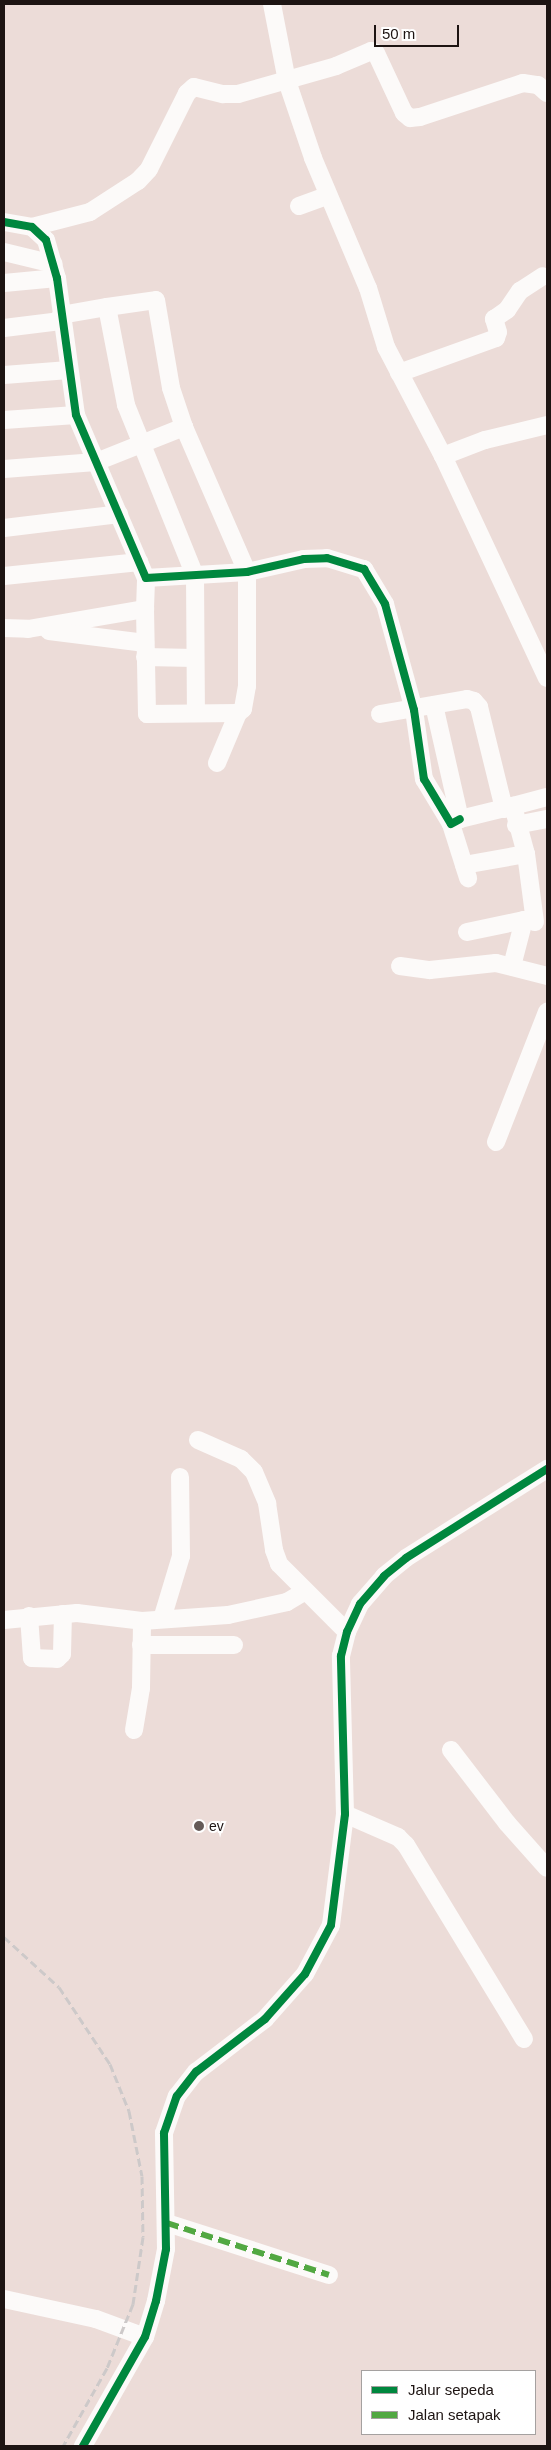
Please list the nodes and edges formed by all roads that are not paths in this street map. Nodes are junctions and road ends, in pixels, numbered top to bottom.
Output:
1 (272, 4) edge
2 (287, 80) junction
3 (547, 93) edge
4 (327, 196) junction
5 (299, 206) dead end
6 (4, 222) edge
7 (32, 227) junction
8 (4, 252) edge
9 (56, 271) junction
10 (543, 276) dead end
11 (4, 283) edge
12 (107, 307) junction
13 (61, 318) junction
14 (4, 328) edge
15 (69, 370) junction
16 (399, 373) junction
17 (4, 375) edge
18 (76, 415) junction
19 (4, 420) edge
20 (547, 425) edge
21 (184, 427) junction
22 (141, 444) junction
23 (443, 456) junction
24 (96, 462) junction
25 (4, 469) edge
26 (119, 514) junction
27 (4, 528) edge
28 (139, 562) junction
29 (247, 572) junction
30 (4, 576) edge
31 (195, 576) junction
32 (146, 578) junction
33 (146, 609) junction
34 (4, 628) edge
35 (28, 629) junction
36 (145, 650) junction
37 (195, 658) junction
38 (547, 678) edge
39 (434, 705) junction
40 (414, 710) junction
41 (196, 712) junction
42 (238, 713) junction
43 (380, 714) dead end
44 (217, 763) dead end
45 (547, 797) edge
46 (508, 807) junction
47 (547, 819) edge
48 (456, 821) junction
49 (516, 825) junction
50 (526, 854) junction
51 (535, 922) dead end
52 (467, 932) dead end
53 (400, 966) dead end
54 (512, 966) junction
55 (547, 976) edge
56 (547, 1012) edge
57 (496, 1142) dead end
58 (198, 1440) dead end
59 (547, 1469) edge
60 (180, 1477) dead end
61 (305, 1591) junction
62 (63, 1614) junction
63 (29, 1616) junction
64 (162, 1619) junction
65 (4, 1620) edge
66 (142, 1620) junction
67 (347, 1632) junction
68 (141, 1645) junction
69 (234, 1645) dead end
70 (134, 1730) dead end
71 (451, 1750) dead end
72 (345, 1814) junction
73 (547, 1868) edge
74 (524, 2038) dead end
75 (167, 2223) junction
76 (329, 2275) dead end
77 (4, 2299) edge
78 (145, 2338) junction
79 (84, 2446) edge

1 - 2 street
2 - 3 street
2 - 4 street
2 - 7 street
4 - 5 street
4 - 16 street
6 - 7 street
7 - 9 street
8 - 9 street
9 - 11 street
9 - 13 street
10 - 16 street
12 - 13 street
12 - 21 street
12 - 22 street
13 - 14 street
13 - 15 street
15 - 17 street
15 - 18 street
16 - 23 street
18 - 19 street
18 - 24 street
20 - 23 street
21 - 22 street
21 - 29 street
22 - 24 street
22 - 31 street
23 - 38 street
24 - 25 street
24 - 26 street
26 - 27 street
26 - 28 street
28 - 30 street
28 - 32 street
29 - 31 street
29 - 40 street
29 - 42 street
31 - 32 street
31 - 37 street
32 - 33 street
33 - 35 street
33 - 36 street
34 - 35 street
35 - 36 street
36 - 37 street
36 - 41 street
37 - 41 street
39 - 40 street
39 - 46 street
39 - 48 street
40 - 43 street
40 - 48 street
41 - 42 street
42 - 44 street
45 - 46 street
46 - 48 street
46 - 49 street
47 - 49 street
48 - 50 street
49 - 50 street
50 - 51 street
52 - 54 street
53 - 54 street
54 - 55 street
56 - 57 street
58 - 61 street
59 - 67 street
60 - 64 street
61 - 64 street
61 - 67 street
62 - 63 street
62 - 63 street
62 - 66 street
63 - 65 street
64 - 66 street
66 - 68 street
67 - 72 street
68 - 69 street
68 - 70 street
71 - 73 street
72 - 74 street
72 - 75 street
75 - 76 street
75 - 78 street
77 - 78 street
78 - 79 street

